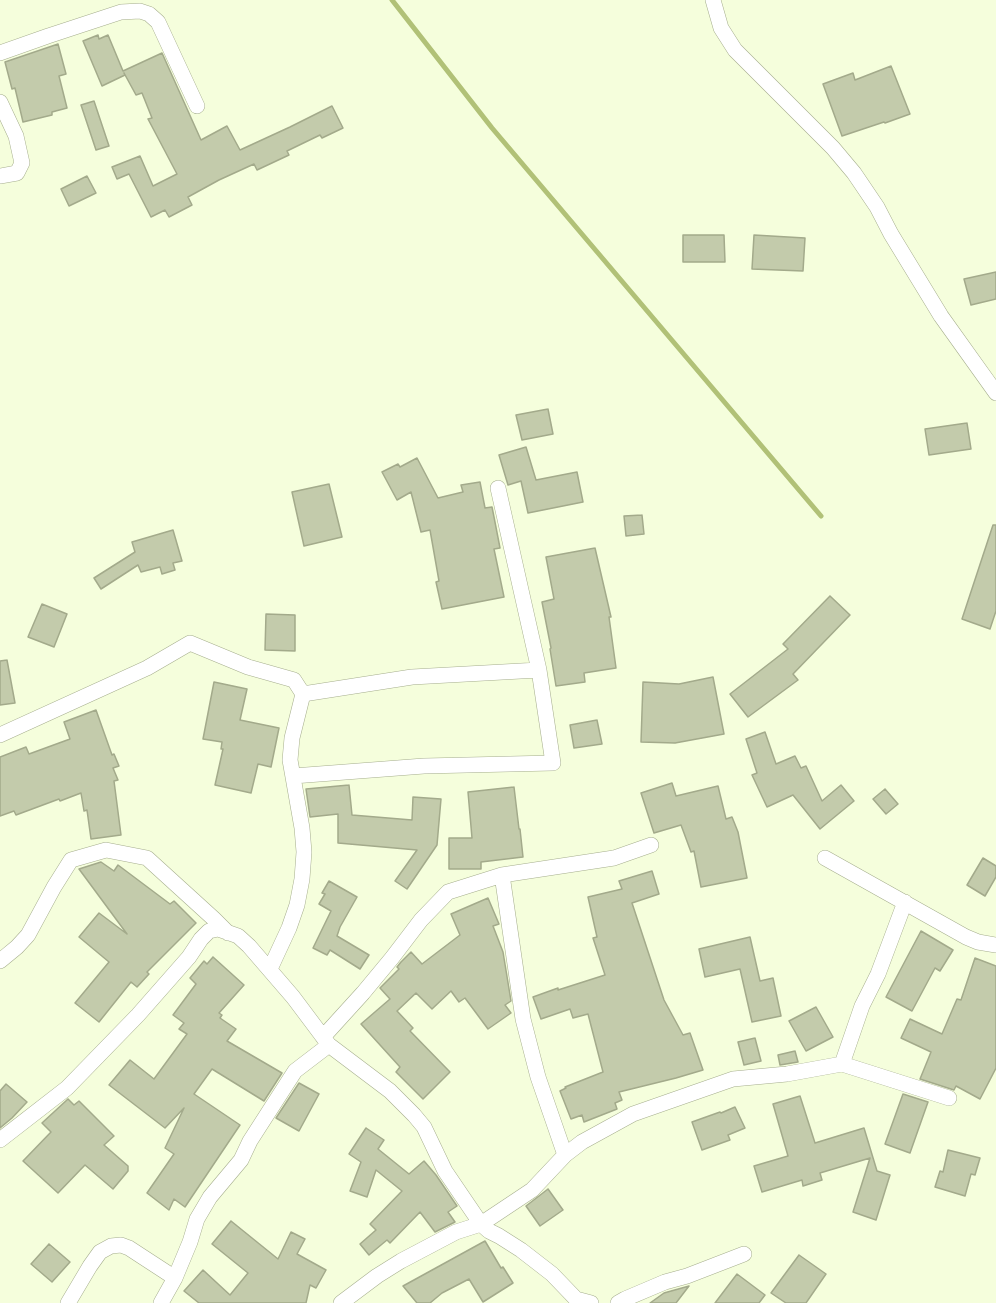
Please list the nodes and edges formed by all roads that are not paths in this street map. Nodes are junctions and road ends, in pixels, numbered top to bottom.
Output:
1 (713, 0) edge
2 (0, 53) edge
3 (0, 102) edge
4 (197, 106) dead end
5 (0, 176) edge
6 (996, 393) edge
7 (498, 488) dead end
8 (539, 669) junction
9 (303, 694) junction
10 (0, 735) edge
11 (293, 776) junction
12 (651, 845) dead end
13 (825, 858) dead end
14 (502, 875) junction
15 (904, 902) junction
16 (228, 933) junction
17 (996, 945) edge
18 (0, 961) edge
19 (270, 969) junction
20 (326, 1041) junction
21 (842, 1064) junction
22 (949, 1098) dead end
23 (0, 1140) edge
24 (565, 1155) junction
25 (481, 1224) junction
26 (744, 1254) dead end
27 (175, 1278) junction
28 (68, 1303) edge
29 (161, 1303) edge
30 (341, 1303) edge
31 (591, 1303) edge
32 (618, 1303) edge

1 - 6 street
2 - 4 street
3 - 5 street
7 - 8 street
8 - 9 street
8 - 11 street
9 - 10 street
9 - 11 street
11 - 19 street
12 - 14 street
13 - 15 street
14 - 20 street
14 - 24 street
15 - 17 street
15 - 21 street
16 - 18 street
16 - 19 street
16 - 23 street
19 - 20 street
20 - 25 street
20 - 27 street
21 - 22 street
21 - 24 street
24 - 25 street
25 - 30 street
25 - 31 street
26 - 32 street
27 - 28 street
27 - 29 street

